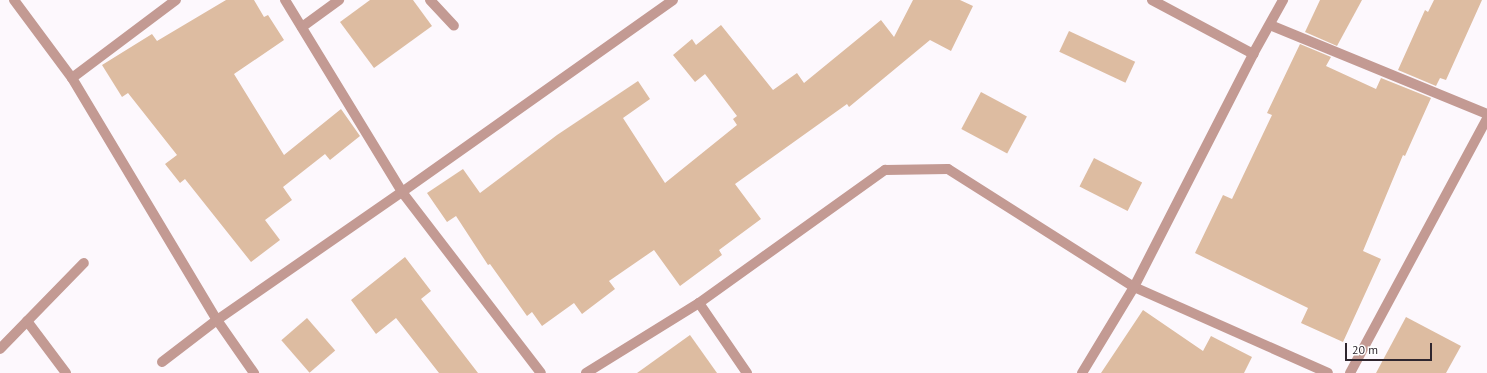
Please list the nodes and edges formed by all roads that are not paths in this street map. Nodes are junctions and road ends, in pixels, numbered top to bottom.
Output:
1 (14, 0) edge
2 (176, 0) edge
3 (285, 0) edge
4 (339, 0) edge
5 (430, 0) edge
6 (673, 0) edge
7 (1152, 0) edge
8 (1283, 0) edge
9 (1270, 24) junction
10 (454, 26) dead end
11 (302, 27) junction
12 (1253, 54) junction
13 (72, 78) junction
14 (1487, 114) edge
15 (1487, 119) edge
16 (402, 192) junction
17 (84, 263) dead end
18 (1134, 287) junction
19 (699, 303) junction
20 (217, 320) junction
21 (27, 321) junction
22 (0, 350) edge
23 (162, 362) dead end
24 (66, 373) edge
25 (254, 373) edge
26 (541, 373) edge
27 (586, 373) edge
28 (747, 373) edge
29 (1082, 373) edge
30 (1328, 373) edge
31 (1350, 373) edge

1 - 13 street
2 - 13 street
3 - 11 street
4 - 11 street
5 - 10 street
6 - 16 street
7 - 12 street
8 - 9 street
9 - 12 street
9 - 14 street
11 - 16 street
12 - 18 street
13 - 20 street
15 - 31 street
16 - 20 street
16 - 26 street
17 - 21 street
18 - 19 street
18 - 29 street
18 - 30 street
19 - 27 street
19 - 28 street
20 - 23 street
20 - 25 street
21 - 22 street
21 - 24 street

